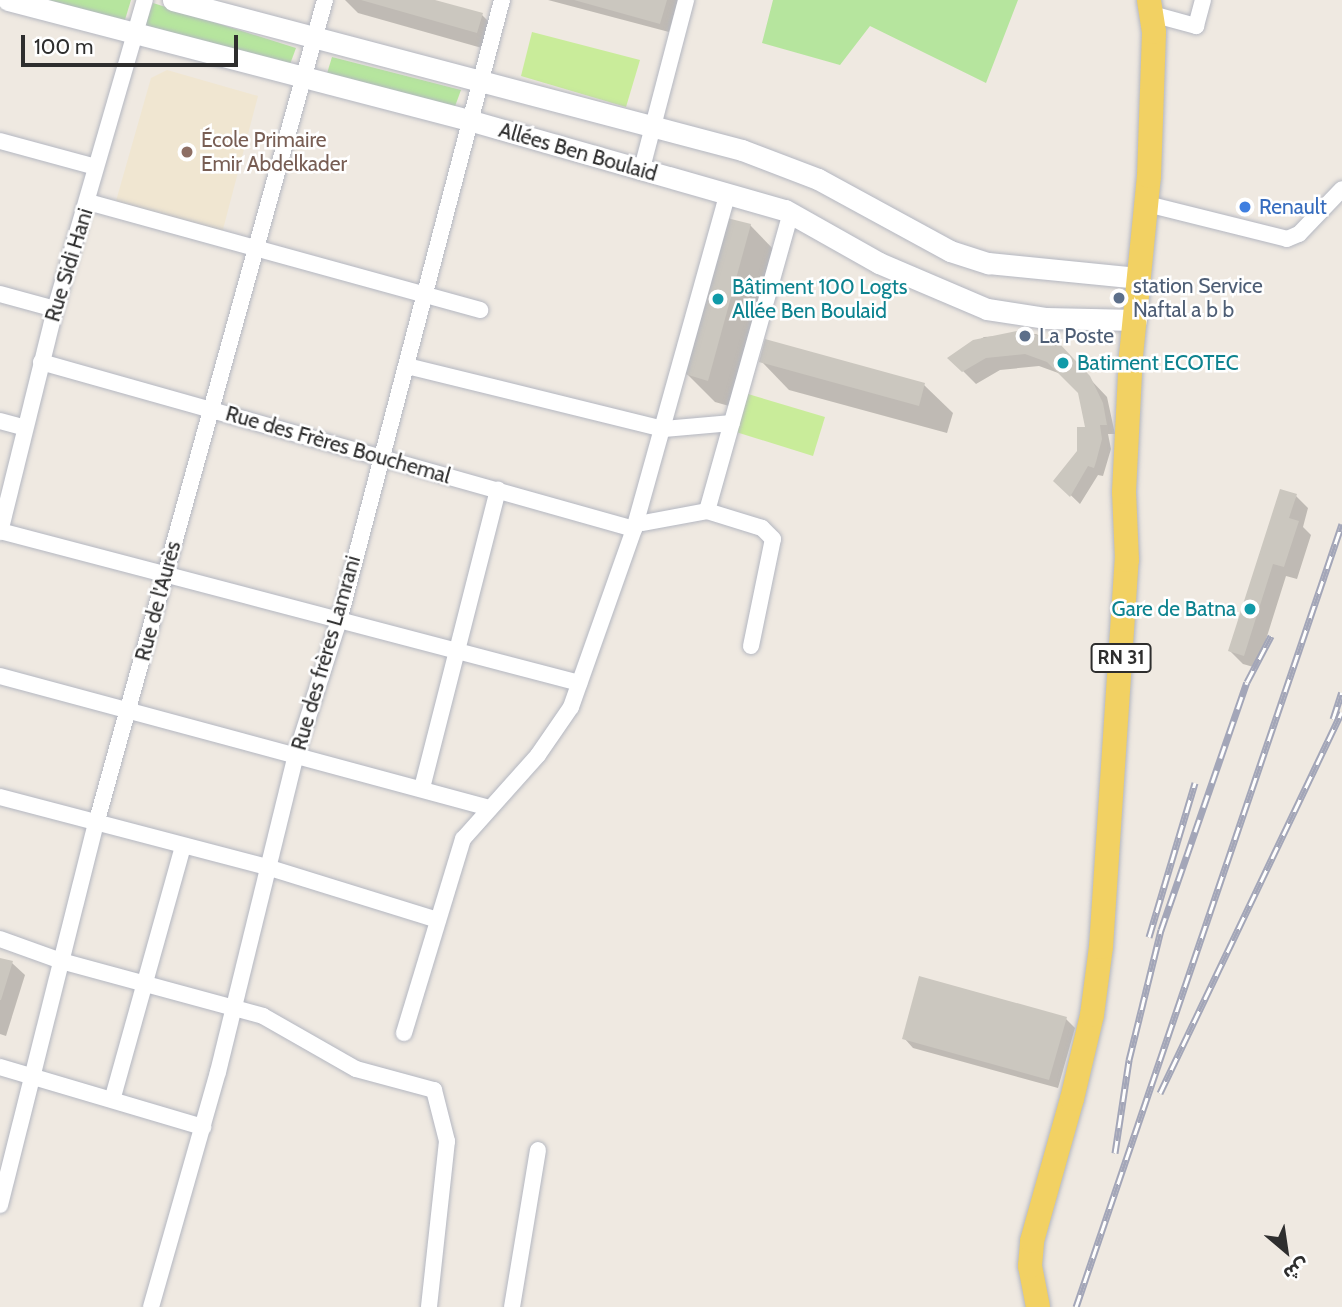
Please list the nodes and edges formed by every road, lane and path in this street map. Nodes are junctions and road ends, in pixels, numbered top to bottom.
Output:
1 (8, 0) edge
2 (145, 0) edge
3 (173, 0) edge
4 (325, 0) edge
5 (502, 0) edge
6 (686, 0) edge
7 (1203, 0) edge
8 (1150, 7) edge
9 (136, 32) junction
10 (315, 37) junction
11 (305, 79) junction
12 (484, 79) junction
13 (472, 121) junction
14 (654, 124) junction
15 (0, 141) edge
16 (96, 167) junction
17 (641, 172) junction
18 (1342, 188) edge
19 (728, 193) junction
20 (89, 202) junction
21 (1147, 204) junction
22 (791, 213) junction
23 (255, 245) junction
24 (1137, 278) junction
25 (0, 294) edge
26 (423, 294) junction
27 (55, 309) junction
28 (480, 310) dead end
29 (1136, 320) junction
30 (41, 362) junction
31 (407, 366) junction
32 (212, 409) junction
33 (0, 421) edge
34 (732, 423) junction
35 (23, 427) junction
36 (664, 429) junction
37 (379, 458) junction
38 (498, 490) junction
39 (707, 511) junction
40 (639, 526) junction
41 (0, 531) edge
42 (164, 573) junction
43 (340, 617) junction
44 (751, 646) dead end
45 (456, 653) junction
46 (0, 676) edge
47 (579, 683) junction
48 (129, 712) junction
49 (296, 755) junction
50 (422, 788) junction
51 (0, 797) edge
52 (486, 807) junction
53 (96, 824) junction
54 (183, 847) junction
55 (270, 868) junction
56 (435, 919) junction
57 (0, 939) edge
58 (61, 961) junction
59 (144, 982) junction
60 (231, 1009) junction
61 (404, 1033) dead end
62 (0, 1067) edge
63 (34, 1076) junction
64 (113, 1097) junction
65 (203, 1127) junction
66 (538, 1150) dead end
67 (0, 1203) edge
68 (151, 1307) edge
69 (429, 1307) edge
70 (512, 1307) edge
71 (1038, 1307) edge

1 - 9 main road, Allées Ben Boulaid
2 - 9 street, Rue Sidi Hani
3 - 10 main road
4 - 10 street, Rue de l'Aurès
5 - 12 street, Rue des frères Lamrani
6 - 14 street
7 - 8 street
8 - 21 main road, RN 31
9 - 11 main road, Allées Ben Boulaid
9 - 16 street, Rue Sidi Hani
10 - 11 street, Rue de l'Aurès
10 - 12 main road
11 - 13 main road, Allées Ben Boulaid
11 - 23 street, Rue de l'Aurès
12 - 13 street, Rue des frères Lamrani
12 - 14 main road
13 - 17 main road, Allées Ben Boulaid
13 - 26 street, Rue des frères Lamrani
14 - 17 street
14 - 24 main road
15 - 16 street
16 - 20 street, Rue Sidi Hani
17 - 19 main road, Allées Ben Boulaid
18 - 21 street
19 - 22 main road, Allées Ben Boulaid
19 - 36 street
20 - 23 street
20 - 27 street, Rue Sidi Hani
21 - 24 main road, RN 31
22 - 29 main road, Allées Ben Boulaid
22 - 34 street
23 - 26 street
23 - 32 street, Rue de l'Aurès
24 - 29 main road, RN 31
25 - 27 street
26 - 28 street
26 - 31 street, Rue des frères Lamrani
27 - 30 street, Rue Sidi Hani
29 - 71 main road, RN 31
30 - 32 street, Rue des Frères Bouchemal
30 - 35 street, Rue Sidi Hani
31 - 36 street
31 - 37 street, Rue des frères Lamrani
32 - 37 street, Rue des Frères Bouchemal
32 - 42 street, Rue de l'Aurès
33 - 35 street
34 - 36 street
34 - 39 street
35 - 41 street, Rue Sidi Hani
36 - 40 street
37 - 38 street, Rue des Frères Bouchemal
37 - 43 street, Rue des frères Lamrani
38 - 40 street, Rue des Frères Bouchemal
38 - 45 street
39 - 40 street, Rue des Frères Bouchemal
39 - 44 street
40 - 47 street
41 - 42 street
42 - 43 street
42 - 48 street, Rue de l'Aurès
43 - 45 street
43 - 49 street, Rue des frères Lamrani
45 - 47 street
45 - 50 street
46 - 48 street
47 - 52 street
48 - 49 street
48 - 53 street, Rue de l'Aurès
49 - 50 street
49 - 55 street, Rue des frères Lamrani
50 - 52 street
51 - 53 street
52 - 56 street
53 - 54 street
53 - 58 street, Rue de l'Aurès
54 - 55 street
54 - 59 street
55 - 56 street
55 - 60 street, Rue des frères Lamrani
56 - 61 street
57 - 58 street
58 - 59 street
58 - 63 street, Rue de l'Aurès
59 - 60 street
59 - 64 street
60 - 65 street, Rue des frères Lamrani
60 - 69 street
62 - 63 street
63 - 64 street
63 - 67 street, Rue de l'Aurès
64 - 65 street
65 - 68 street, Rue des frères Lamrani
66 - 70 street

